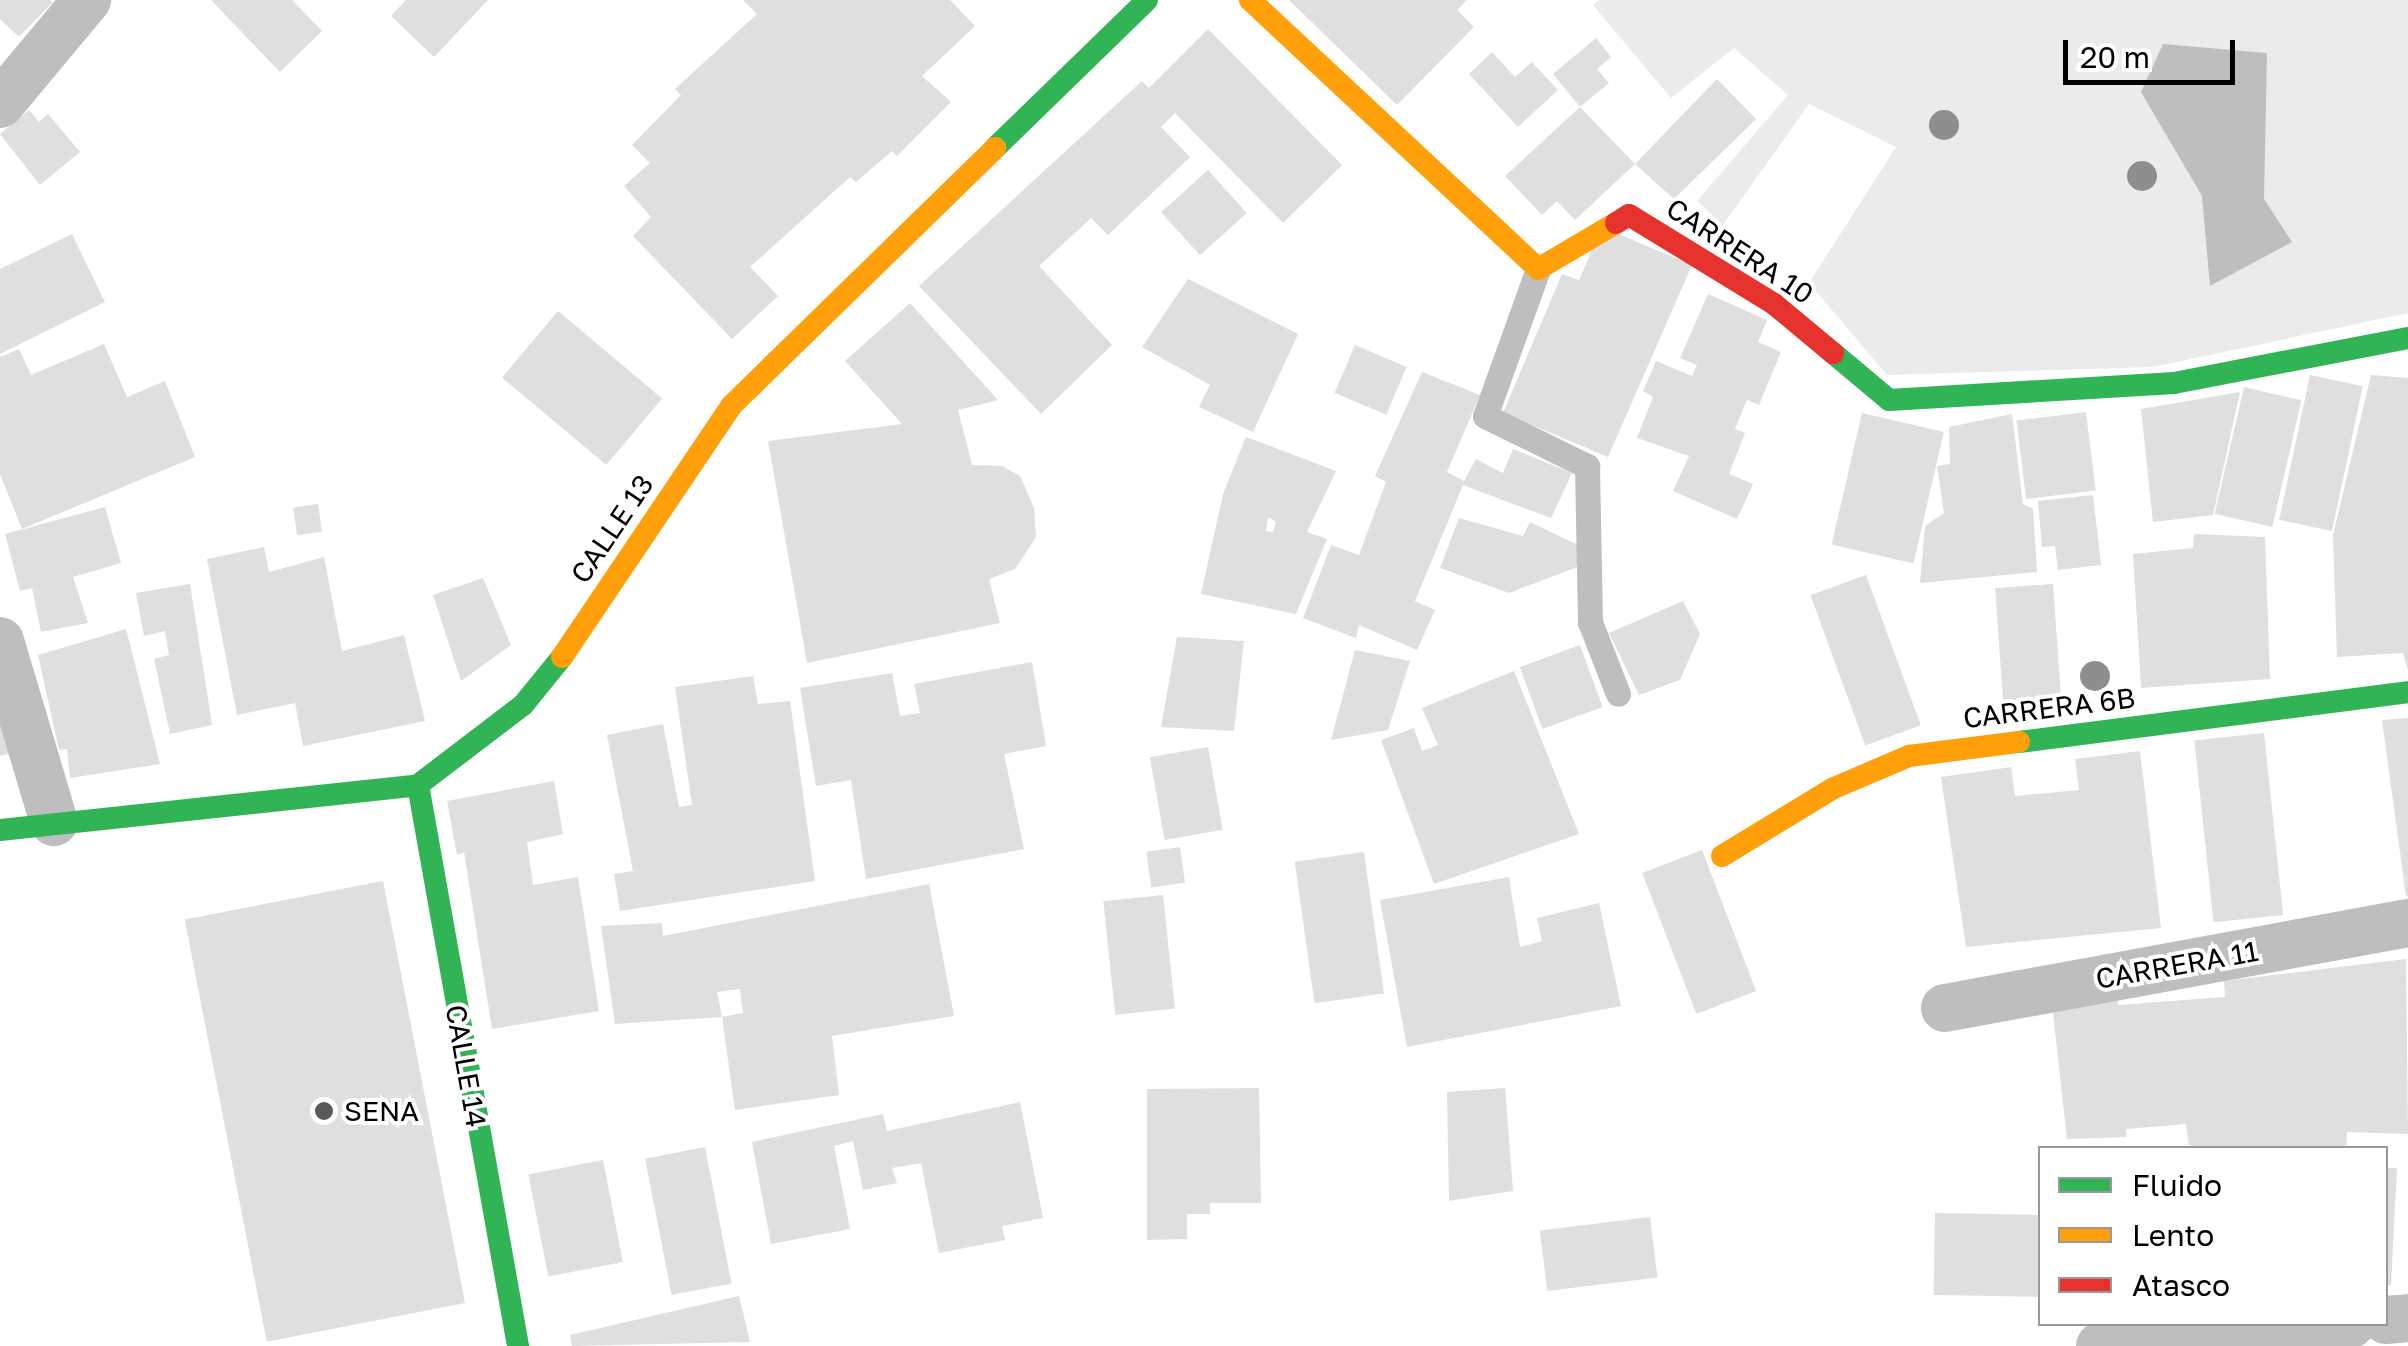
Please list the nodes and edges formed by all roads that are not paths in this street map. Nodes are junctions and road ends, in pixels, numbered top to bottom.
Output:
1 (87, 0) edge
2 (1146, 0) edge
3 (1250, 0) edge
4 (0, 104) edge
5 (1538, 269) junction
6 (2408, 338) edge
7 (0, 641) edge
8 (2408, 692) edge
9 (1618, 694) dead end
10 (418, 785) junction
11 (54, 822) junction
12 (0, 830) edge
13 (1722, 856) dead end
14 (2408, 924) edge
15 (1945, 1008) dead end
16 (2328, 1326) edge
17 (518, 1346) edge
18 (2100, 1346) edge

1 - 4 street
2 - 10 street, CALLE 13
3 - 5 street
5 - 6 street, CARRERA 10
5 - 9 lane
7 - 11 street
8 - 13 street, CARRERA 6B
10 - 11 street
10 - 17 street, CALLE 14
11 - 12 street
14 - 15 street, CARRERA 11
16 - 18 street

